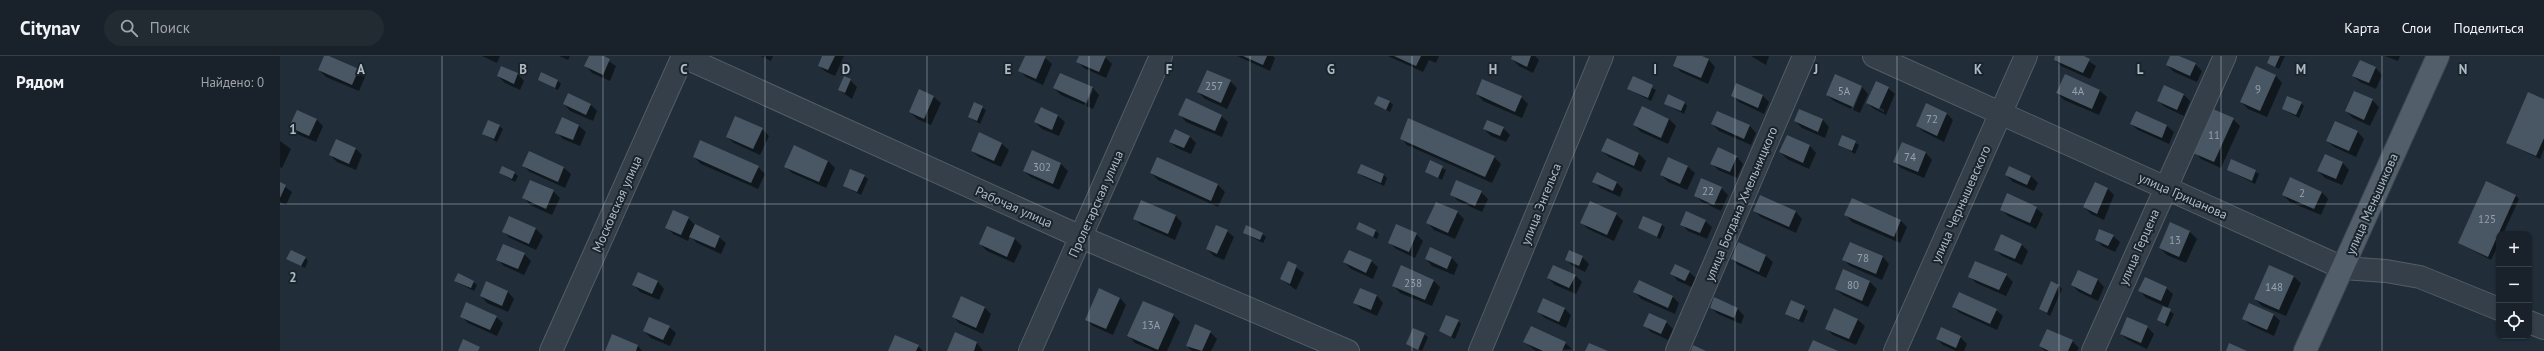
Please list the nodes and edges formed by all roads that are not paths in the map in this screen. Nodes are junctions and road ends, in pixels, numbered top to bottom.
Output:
1 (682, 56) edge
2 (1161, 56) edge
3 (1602, 56) edge
4 (1804, 56) edge
5 (1874, 56) edge
6 (2026, 56) edge
7 (2225, 56) edge
8 (2438, 56) edge
9 (2002, 114) junction
10 (2165, 188) junction
11 (1081, 237) junction
12 (2343, 268) junction
13 (2496, 308) edge
14 (2532, 323) edge
15 (2544, 328) edge
16 (551, 351) edge
17 (1030, 351) edge
18 (1348, 351) edge
19 (1480, 351) edge
20 (1677, 351) edge
21 (1895, 351) edge
22 (2093, 351) edge
23 (2305, 351) edge

1 - 11 street, Рабочая улица
1 - 16 street, Московская улица
2 - 11 street, Пролетарская улица
3 - 19 street, улица Энгельса
4 - 20 street, улица Богдана Хмельницкого
5 - 9 street, улица Грицанова
6 - 9 street, улица Чернышевского
7 - 10 street, улица Герцена
8 - 12 main road, улица Меньшикова
9 - 10 street, улица Грицанова
9 - 21 street, улица Чернышевского
10 - 12 street, улица Грицанова
10 - 22 street, улица Герцена
11 - 17 street, Пролетарская улица
11 - 18 street, Рабочая улица
12 - 13 street, улица Грицанова
12 - 23 main road, улица Меньшикова
14 - 15 street

